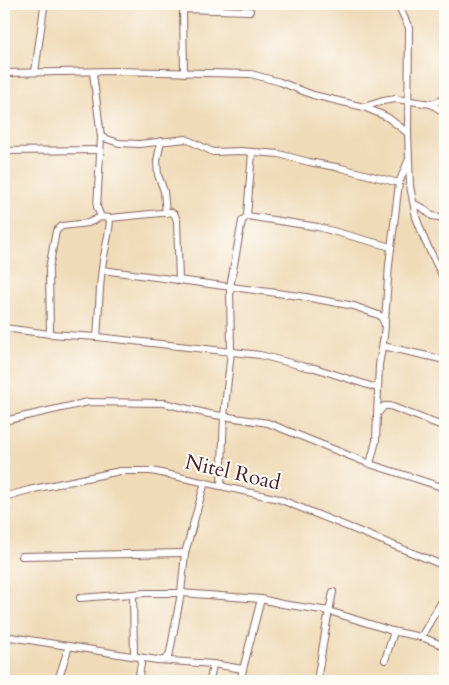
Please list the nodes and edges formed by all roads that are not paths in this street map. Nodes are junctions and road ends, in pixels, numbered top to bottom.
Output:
1 (398, 4) edge
2 (44, 7) dead end
3 (250, 11) dead end
4 (35, 72) junction
5 (4, 73) edge
6 (93, 73) junction
7 (184, 73) junction
8 (445, 99) edge
9 (408, 100) junction
10 (431, 104) junction
11 (364, 107) junction
12 (445, 113) edge
13 (408, 133) junction
14 (101, 137) junction
15 (161, 141) junction
16 (4, 150) edge
17 (100, 150) junction
18 (252, 152) junction
19 (409, 158) junction
20 (400, 183) junction
21 (414, 204) junction
22 (166, 213) junction
23 (247, 216) junction
24 (101, 217) junction
25 (110, 218) junction
26 (445, 218) edge
27 (391, 247) junction
28 (102, 270) junction
29 (179, 281) junction
30 (445, 281) edge
31 (230, 288) junction
32 (385, 325) junction
33 (4, 328) edge
34 (50, 334) junction
35 (98, 337) junction
36 (383, 346) junction
37 (231, 352) junction
38 (445, 360) edge
39 (378, 388) junction
40 (378, 413) junction
41 (224, 416) junction
42 (4, 421) edge
43 (445, 427) edge
44 (370, 464) junction
45 (205, 482) junction
46 (221, 486) junction
47 (445, 488) edge
48 (4, 497) edge
49 (185, 553) junction
50 (22, 556) dead end
51 (445, 566) edge
52 (334, 592) dead end
53 (181, 593) junction
54 (133, 595) junction
55 (445, 596) edge
56 (80, 598) dead end
57 (260, 599) junction
58 (329, 610) junction
59 (392, 631) junction
60 (4, 636) edge
61 (421, 637) junction
62 (69, 646) junction
63 (445, 646) edge
64 (134, 656) junction
65 (142, 658) junction
66 (164, 660) junction
67 (385, 660) dead end
68 (213, 664) junction
69 (243, 669) junction
70 (60, 681) edge
71 (138, 681) edge
72 (210, 681) edge
73 (240, 681) edge
74 (317, 681) edge

1 - 9 street
2 - 4 street
3 - 7 street
4 - 5 street
4 - 6 street
6 - 7 street
6 - 14 street
7 - 11 street
8 - 10 street
9 - 10 street
9 - 11 street
9 - 13 street
10 - 12 street
11 - 13 street
13 - 19 street
14 - 15 street
14 - 17 street
15 - 18 street
15 - 22 street
16 - 17 street
17 - 24 street
18 - 20 street
18 - 23 street
19 - 20 street
19 - 21 street
20 - 27 street
21 - 26 street
21 - 30 street
22 - 25 street
22 - 29 street
23 - 27 street
23 - 31 street
24 - 25 street
24 - 34 street
25 - 28 street
27 - 32 street
28 - 29 street
28 - 35 street
29 - 31 street
31 - 32 street
31 - 37 street
32 - 36 street
33 - 34 street
34 - 35 street
35 - 37 street
36 - 38 street
36 - 39 street
37 - 39 street
37 - 41 street
39 - 40 street
40 - 43 street
40 - 44 street
41 - 42 street
41 - 44 street
41 - 46 street
44 - 47 street
45 - 46 street, Nitel Road
45 - 48 street, Nitel Road
45 - 49 street
46 - 51 street, Nitel Road
49 - 50 street
49 - 53 street
52 - 58 street
53 - 54 street
53 - 57 street
53 - 66 street
54 - 56 street
54 - 64 street
55 - 61 street
57 - 58 street
57 - 69 street
58 - 59 street
58 - 74 street
59 - 61 street
59 - 67 street
60 - 62 street
61 - 63 street
62 - 64 street
62 - 70 street
64 - 65 street
65 - 66 street
65 - 71 street
66 - 68 street
68 - 69 street
68 - 72 street
69 - 73 street

